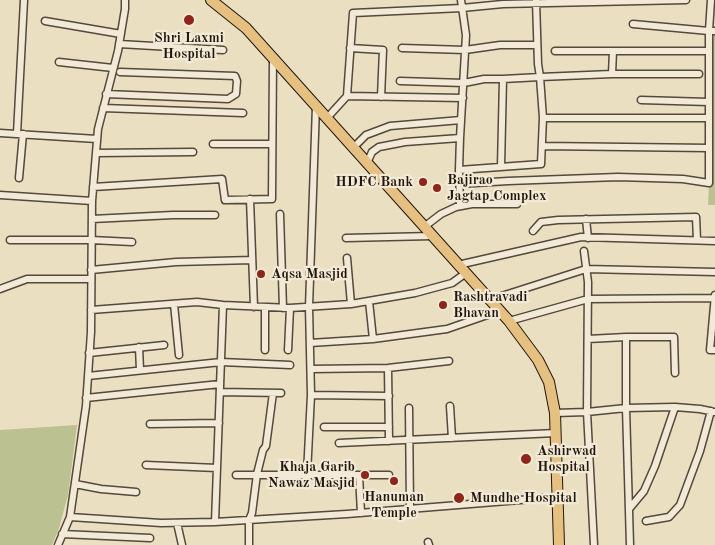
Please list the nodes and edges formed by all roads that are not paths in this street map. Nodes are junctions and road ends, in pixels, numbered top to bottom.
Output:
1 (24, 0) edge
2 (125, 0) edge
3 (211, 0) edge
4 (461, 0) edge
5 (686, 0) edge
6 (711, 0) edge
7 (566, 1) edge
8 (601, 1) edge
9 (503, 2) edge
10 (536, 2) edge
11 (462, 8) junction
12 (45, 21) dead end
13 (633, 24) dead end
14 (712, 31) edge
15 (121, 34) junction
16 (119, 44) junction
17 (538, 45) junction
18 (350, 48) junction
19 (402, 48) dead end
20 (223, 50) dead end
21 (465, 50) junction
22 (555, 51) dead end
23 (613, 51) junction
24 (709, 51) junction
25 (273, 58) junction
26 (59, 62) dead end
27 (113, 68) junction
28 (120, 72) dead end
29 (612, 74) junction
30 (699, 74) dead end
31 (540, 77) junction
32 (503, 79) junction
33 (400, 81) dead end
34 (464, 83) junction
35 (106, 94) junction
36 (347, 96) junction
37 (381, 97) junction
38 (463, 98) junction
39 (641, 100) dead end
40 (709, 102) junction
41 (316, 106) junction
42 (103, 108) junction
43 (243, 113) dead end
44 (327, 118) junction
45 (543, 118) junction
46 (709, 118) junction
47 (461, 120) junction
48 (0, 132) edge
49 (20, 134) junction
50 (97, 138) junction
51 (460, 138) junction
52 (213, 144) dead end
53 (272, 144) junction
54 (542, 146) junction
55 (353, 148) junction
56 (709, 148) junction
57 (194, 152) dead end
58 (96, 153) junction
59 (367, 163) junction
60 (501, 167) junction
61 (459, 170) junction
62 (19, 178) dead end
63 (459, 184) junction
64 (93, 188) junction
65 (0, 195) edge
66 (250, 199) junction
67 (92, 200) junction
68 (516, 204) dead end
69 (460, 206) junction
70 (280, 214) dead end
71 (215, 215) dead end
72 (586, 219) junction
73 (92, 220) junction
74 (424, 227) junction
75 (533, 231) dead end
76 (432, 236) junction
77 (346, 238) dead end
78 (588, 238) junction
79 (10, 240) dead end
80 (91, 240) junction
81 (697, 240) junction
82 (715, 241) edge
83 (132, 242) dead end
84 (584, 251) dead end
85 (347, 258) dead end
86 (252, 260) junction
87 (458, 265) junction
88 (91, 270) junction
89 (586, 270) junction
90 (715, 272) edge
91 (466, 274) junction
92 (91, 278) junction
93 (0, 289) edge
94 (715, 297) edge
95 (489, 300) junction
96 (588, 300) junction
97 (368, 301) junction
98 (174, 304) junction
99 (351, 304) junction
100 (224, 305) junction
101 (254, 307) junction
102 (266, 307) junction
103 (286, 308) junction
104 (309, 308) junction
105 (91, 310) junction
106 (499, 311) junction
107 (509, 321) junction
108 (714, 322) edge
109 (626, 337) junction
110 (373, 339) junction
111 (588, 339) junction
112 (310, 343) junction
113 (164, 344) dead end
114 (139, 348) junction
115 (265, 350) dead end
116 (288, 350) dead end
117 (715, 350) edge
118 (89, 353) junction
119 (179, 355) dead end
120 (449, 361) dead end
121 (221, 362) junction
122 (290, 364) dead end
123 (388, 368) junction
124 (311, 369) junction
125 (140, 370) junction
126 (675, 373) dead end
127 (88, 376) junction
128 (220, 384) junction
129 (220, 392) junction
130 (273, 393) junction
131 (281, 393) dead end
132 (310, 395) junction
133 (389, 396) junction
134 (86, 398) junction
135 (450, 406) dead end
136 (675, 407) junction
137 (409, 408) dead end
138 (626, 408) junction
139 (713, 411) edge
140 (587, 412) junction
141 (555, 413) junction
142 (150, 424) dead end
143 (219, 424) junction
144 (324, 426) dead end
145 (389, 427) junction
146 (556, 433) junction
147 (452, 438) junction
148 (410, 440) junction
149 (388, 441) junction
150 (338, 443) dead end
151 (146, 465) dead end
152 (217, 468) junction
153 (236, 474) dead end
154 (257, 474) junction
155 (307, 474) junction
156 (359, 475) junction
157 (389, 475) dead end
158 (75, 484) junction
159 (136, 492) dead end
160 (557, 496) junction
161 (410, 509) junction
162 (629, 509) junction
163 (361, 513) junction
164 (70, 517) junction
165 (249, 520) junction
166 (646, 521) dead end
167 (215, 522) junction
168 (177, 523) junction
169 (62, 534) junction
170 (150, 538) dead end
171 (58, 545) edge
172 (182, 545) edge
173 (249, 545) edge
174 (559, 545) edge
175 (594, 545) edge
176 (630, 545) edge

1 - 49 street
2 - 15 street
3 - 25 highway
4 - 11 street
5 - 8 street
6 - 14 street
7 - 8 street
7 - 10 street
9 - 10 street
9 - 11 street
10 - 17 street
11 - 18 street
11 - 21 street
12 - 15 street
13 - 14 street
14 - 24 street
15 - 16 street
16 - 20 street
16 - 27 street
17 - 21 street
17 - 31 street
18 - 36 street
18 - 37 street
19 - 21 street
21 - 34 street
22 - 23 street
23 - 24 street
23 - 29 street
24 - 40 street
25 - 41 highway
25 - 53 street
26 - 27 street
27 - 35 street
28 - 35 street
29 - 30 street
29 - 31 street
31 - 32 street
31 - 45 street
32 - 34 street
32 - 60 street
33 - 34 street
34 - 38 street
35 - 42 street
36 - 37 street
36 - 44 street
37 - 38 street
38 - 47 street
39 - 40 street
40 - 46 street
41 - 44 highway
41 - 104 street
42 - 43 street
42 - 50 street
44 - 55 highway
45 - 46 street
45 - 54 street
46 - 56 street
47 - 51 street
47 - 55 street
48 - 49 street
49 - 50 street
49 - 62 street
50 - 58 street
51 - 59 street
51 - 61 street
52 - 53 street
53 - 66 street
54 - 56 street
54 - 60 street
55 - 59 highway
56 - 63 street
57 - 58 street
58 - 64 street
59 - 74 highway
60 - 61 street
61 - 63 street
63 - 69 street
64 - 66 street
64 - 67 street
65 - 67 street
66 - 86 street
67 - 73 street
68 - 69 street
69 - 74 street
70 - 103 street
71 - 73 street
72 - 75 street
72 - 78 street
72 - 81 street
73 - 80 street
74 - 76 highway
76 - 77 street
76 - 87 highway
78 - 81 street
78 - 87 street
79 - 80 street
80 - 83 street
80 - 88 street
81 - 82 street
84 - 89 street
85 - 99 street
86 - 88 street
86 - 101 street
87 - 91 highway
88 - 92 street
89 - 90 street
89 - 95 street
89 - 96 street
91 - 95 highway
91 - 97 street
92 - 93 street
92 - 105 street
94 - 96 street
94 - 108 street
95 - 106 highway
96 - 107 street
96 - 111 street
97 - 99 street
97 - 110 street
98 - 100 street
98 - 105 street
98 - 119 street
99 - 104 street
100 - 101 street
100 - 121 street
101 - 102 street
102 - 103 street
102 - 115 street
103 - 104 street
103 - 116 street
104 - 112 street
105 - 118 street
106 - 107 highway
106 - 110 street
107 - 141 highway
108 - 117 street
109 - 111 street
109 - 126 street
109 - 138 street
110 - 112 street
111 - 140 street
112 - 124 street
113 - 114 street
114 - 118 street
114 - 125 street
118 - 127 street
120 - 123 street
121 - 122 street
121 - 125 street
121 - 128 street
123 - 124 street
123 - 133 street
124 - 132 street
125 - 127 street
127 - 134 street
128 - 129 street
128 - 134 street
129 - 130 street
129 - 143 street
130 - 131 street
130 - 154 street
132 - 133 street
132 - 155 street
133 - 145 street
134 - 158 street
135 - 147 street
136 - 138 street
136 - 139 street
136 - 162 street
137 - 148 street
138 - 140 street
138 - 162 street
139 - 166 street
140 - 141 street
140 - 175 street
141 - 146 highway
142 - 143 street
143 - 152 street
144 - 145 street
145 - 149 street
146 - 147 street
146 - 160 highway
147 - 148 street
148 - 149 street
148 - 161 street
149 - 150 street
151 - 152 street
152 - 167 street
153 - 154 street
154 - 155 street
154 - 165 street
155 - 156 street
156 - 157 street
156 - 163 street
158 - 159 street
158 - 164 street
160 - 161 street
160 - 174 highway
161 - 163 street
162 - 176 street
163 - 165 street
164 - 168 street
164 - 169 street
165 - 167 street
165 - 173 street
167 - 168 street
168 - 172 street
169 - 170 street
169 - 171 street

